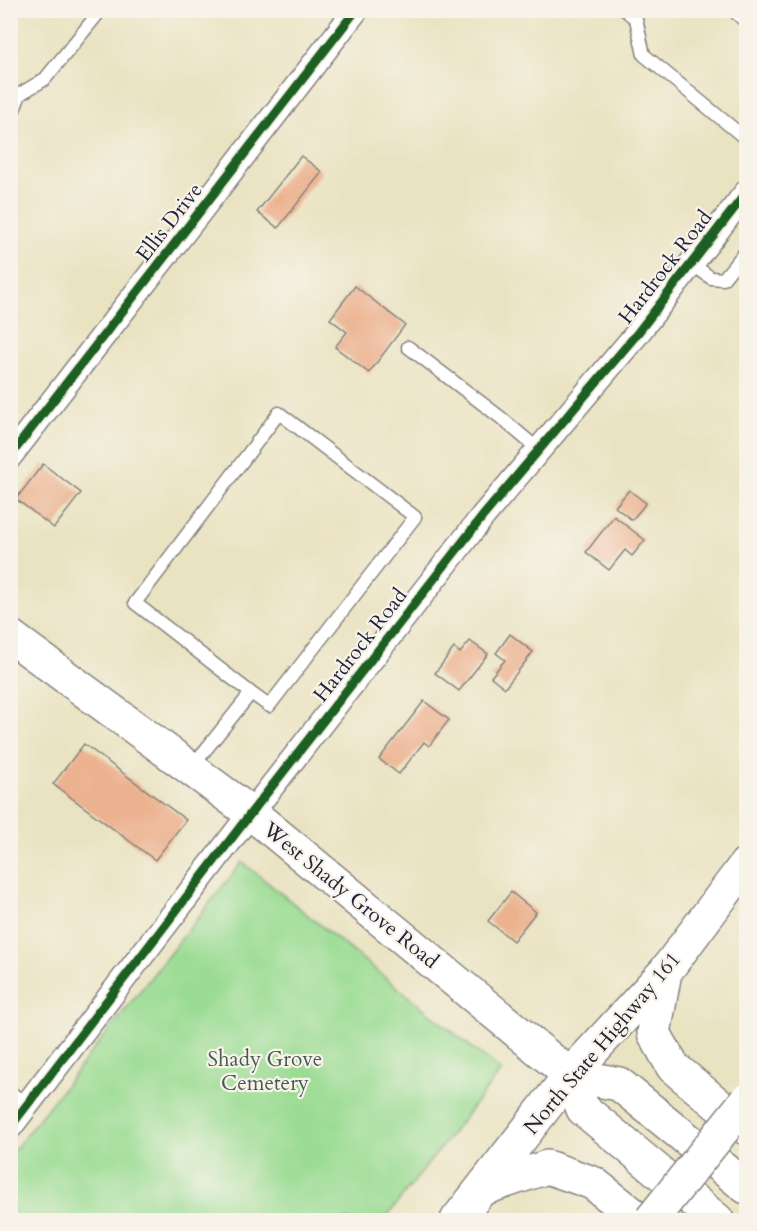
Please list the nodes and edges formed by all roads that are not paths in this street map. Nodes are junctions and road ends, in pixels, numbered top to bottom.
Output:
1 (101, 10) edge
2 (356, 10) edge
3 (625, 10) edge
4 (733, 10) edge
5 (639, 15) edge
6 (747, 22) edge
7 (15, 91) edge
8 (10, 120) edge
9 (747, 139) edge
10 (739, 206) edge
11 (747, 250) edge
12 (691, 263) junction
13 (408, 346) dead end
14 (539, 450) junction
15 (10, 456) edge
16 (10, 636) edge
17 (250, 693) junction
18 (191, 769) junction
19 (251, 813) junction
20 (747, 864) edge
21 (665, 972) junction
22 (570, 1075) junction
23 (19, 1098) edge
24 (747, 1101) edge
25 (10, 1127) edge
26 (747, 1128) edge
27 (747, 1186) edge
28 (482, 1189) junction
29 (457, 1221) edge
30 (640, 1221) edge
31 (651, 1221) edge
32 (717, 1221) edge

1 - 7 lane
2 - 15 street, Ellis Drive
3 - 5 lane
4 - 6 lane
5 - 9 lane
7 - 8 lane
10 - 12 street, Hardrock Road
11 - 12 lane
12 - 14 street, Hardrock Road
13 - 14 lane
14 - 19 street, Hardrock Road
16 - 18 main road, West Shady Grove Road
17 - 17 lane
17 - 18 lane
18 - 19 main road, West Shady Grove Road
19 - 22 main road, West Shady Grove Road
19 - 23 street, Hardrock Road
20 - 21 main road, North State Highway 161
21 - 22 main road, North State Highway 161
21 - 26 main road
22 - 27 main road, West Shady Grove Road
22 - 28 main road, North State Highway 161
22 - 32 main road, West Shady Grove Road
23 - 25 street, Hardrock Road
24 - 31 main road, bridge
28 - 29 main road, North State Highway 161
28 - 30 main road

